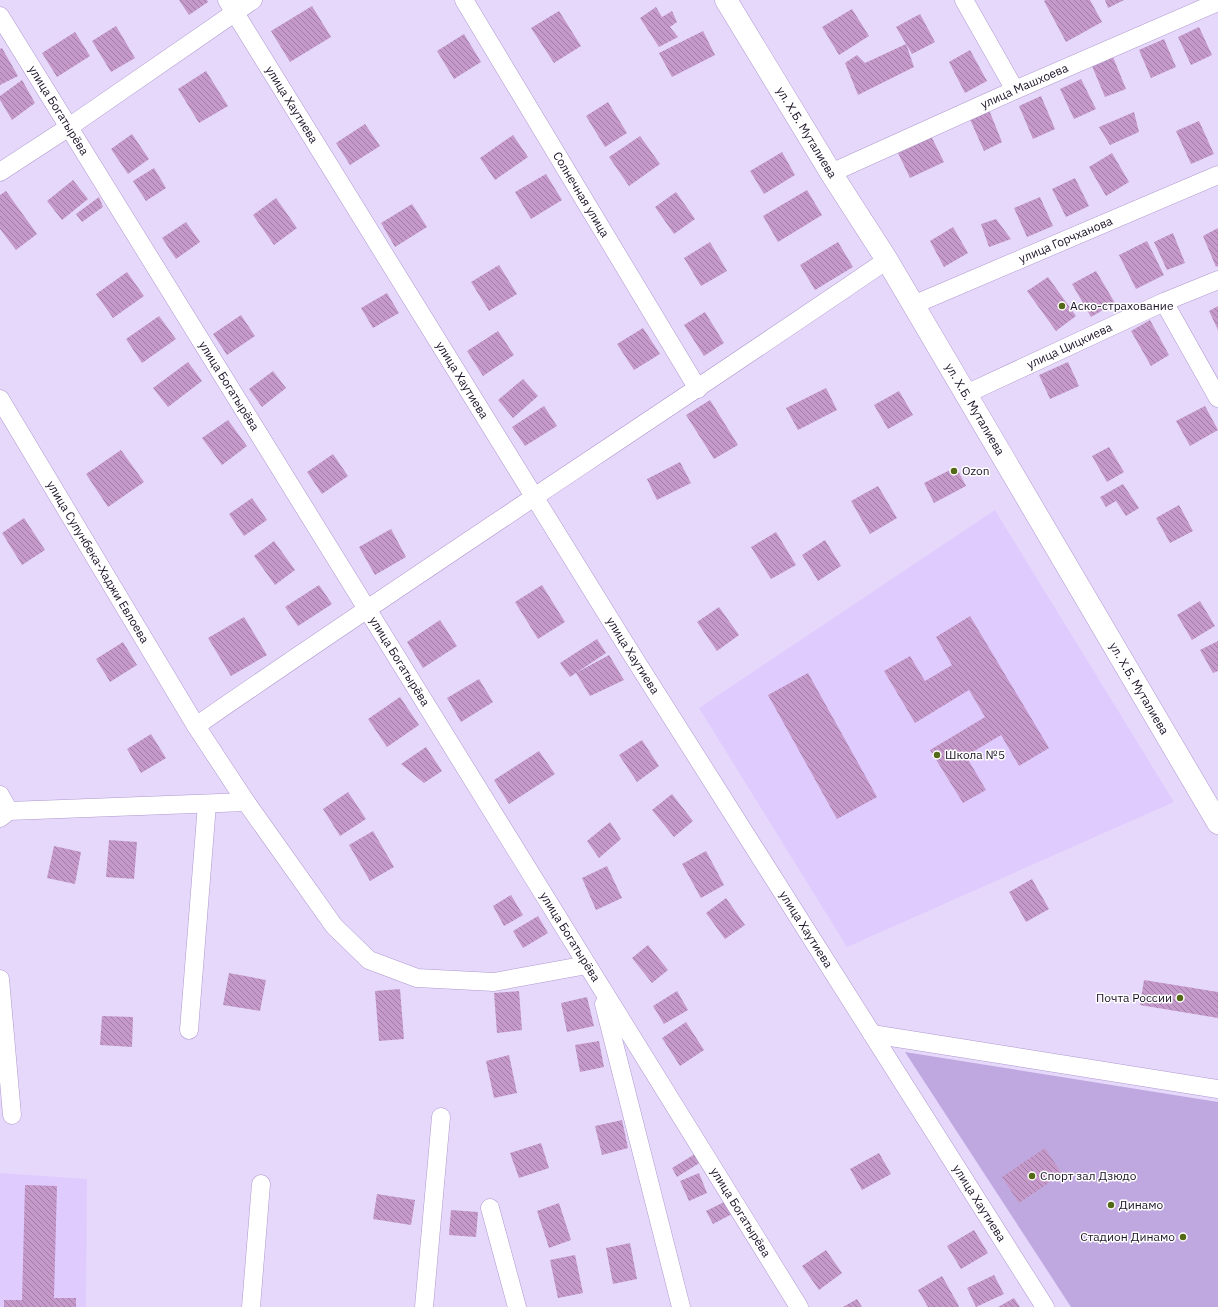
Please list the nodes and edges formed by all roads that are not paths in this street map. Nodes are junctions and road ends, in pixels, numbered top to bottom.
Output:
1 (253, 0) edge
2 (464, 0) edge
3 (726, 0) edge
4 (964, 0) edge
5 (1218, 2) edge
6 (231, 6) edge
7 (0, 16) edge
8 (1015, 90) junction
9 (69, 127) junction
10 (0, 172) edge
11 (831, 173) junction
12 (1218, 175) edge
13 (887, 260) junction
14 (1218, 280) edge
15 (1164, 302) junction
16 (914, 305) junction
17 (698, 389) junction
18 (966, 394) junction
19 (1218, 398) edge
20 (0, 399) edge
21 (535, 497) junction
22 (366, 608) junction
23 (196, 726) junction
24 (0, 795) edge
25 (246, 802) junction
26 (207, 804) junction
27 (5, 815) edge
28 (1218, 823) edge
29 (586, 965) junction
30 (0, 979) edge
31 (600, 988) junction
32 (190, 1030) dead end
33 (872, 1034) junction
34 (1218, 1089) edge
35 (12, 1115) dead end
36 (441, 1117) dead end
37 (261, 1184) dead end
38 (490, 1208) dead end
39 (251, 1307) edge
40 (424, 1307) edge
41 (517, 1307) edge
42 (681, 1307) edge
43 (798, 1307) edge
44 (1045, 1307) edge

1 - 6 street
2 - 17 street, Солнечная улица
3 - 11 main road, ул. Х.Б. Муталиева
4 - 8 street
5 - 8 street, улица Машхоева
6 - 9 street
6 - 21 street, улица Хаутиева
7 - 9 street, улица Богатырёва
8 - 11 street, улица Машхоева
9 - 10 street
9 - 22 street, улица Богатырёва
11 - 13 main road, ул. Х.Б. Муталиева
12 - 16 street, улица Горчханова
13 - 16 main road, ул. Х.Б. Муталиева
13 - 17 street
14 - 15 street, улица Цицкиева
15 - 18 street, улица Цицкиева
15 - 19 street
16 - 18 main road, ул. Х.Б. Муталиева
17 - 21 street
18 - 28 main road, ул. Х.Б. Муталиева
20 - 23 street, улица Сулунбека-Хаджи Евлоева
21 - 22 street
21 - 33 street, улица Хаутиева
22 - 23 street
22 - 29 street, улица Богатырёва
23 - 25 street, улица Сулунбека-Хаджи Евлоева
24 - 27 street
25 - 26 street
25 - 29 street, улица Сулунбека-Хаджи Евлоева
26 - 27 street
26 - 32 street
29 - 31 street, улица Богатырёва
30 - 35 street
31 - 42 street
31 - 43 street, улица Богатырёва
33 - 34 street
33 - 44 street, улица Хаутиева
36 - 40 street
37 - 39 street
38 - 41 street

